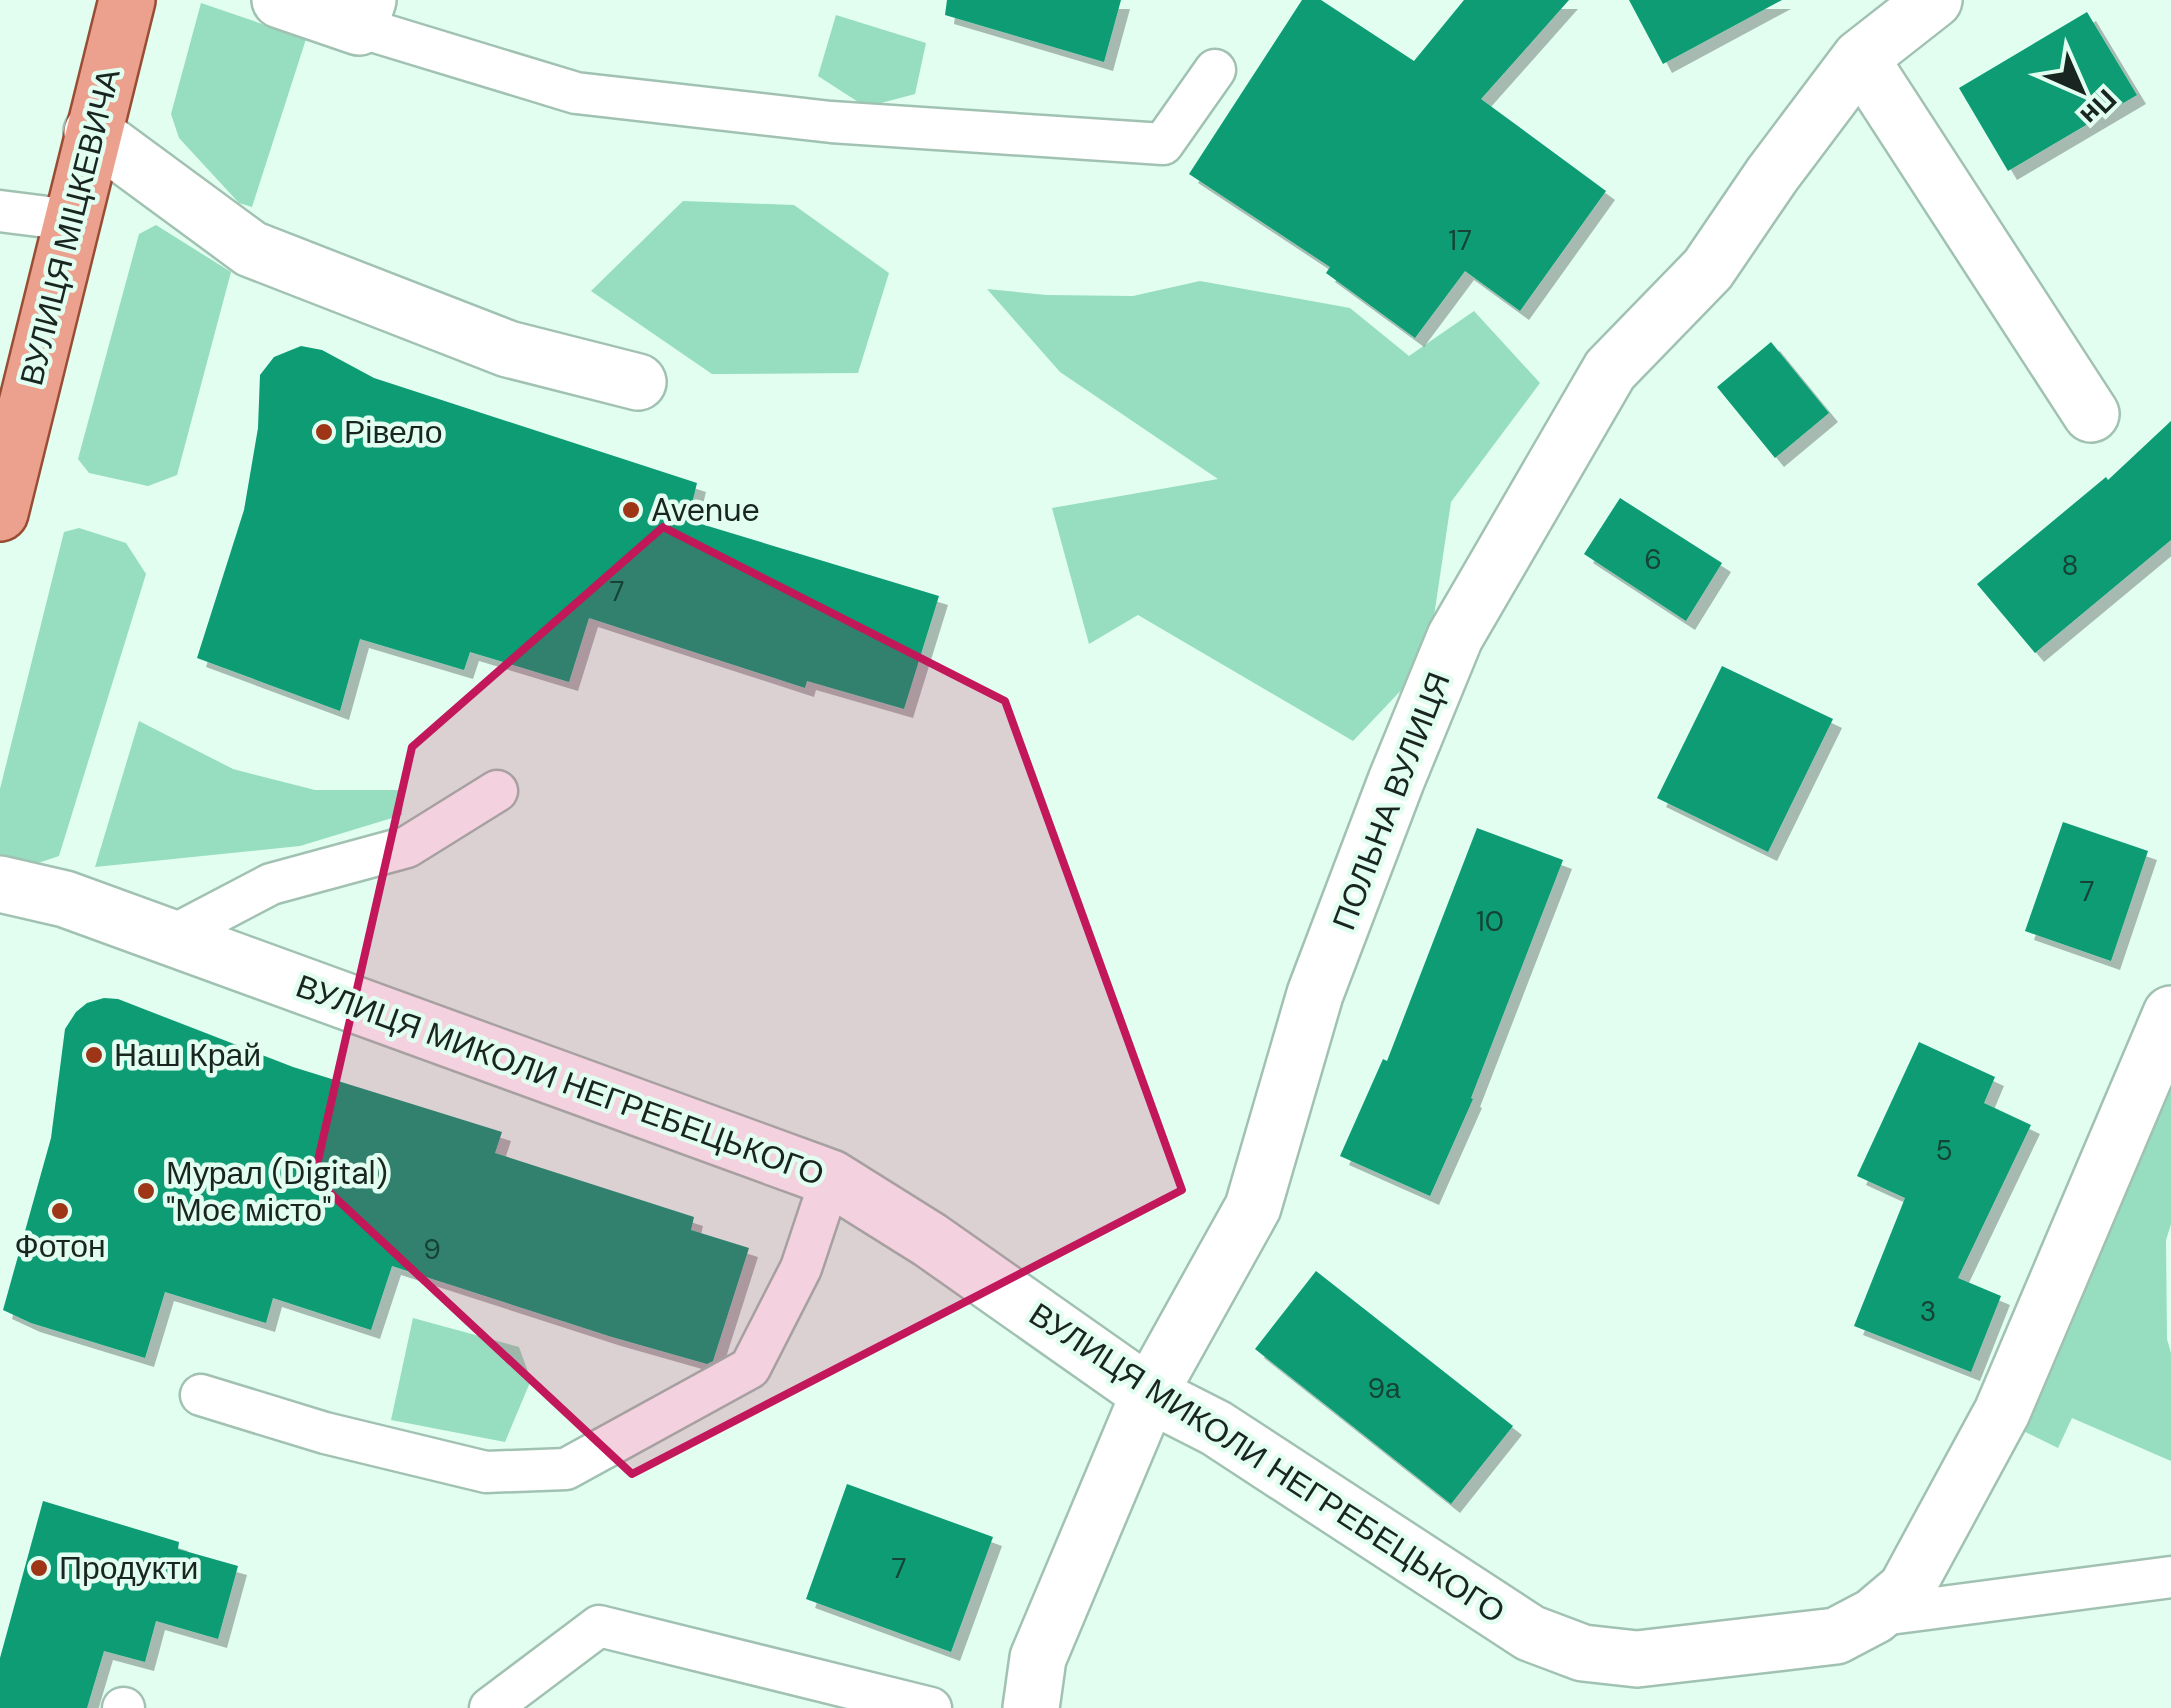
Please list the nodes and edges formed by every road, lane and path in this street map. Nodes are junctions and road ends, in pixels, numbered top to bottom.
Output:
1 (127, 0) edge
2 (280, 0) edge
3 (1934, 0) edge
4 (364, 13) edge
5 (1860, 58) junction
6 (1215, 70) dead end
7 (92, 132) junction
8 (0, 211) edge
9 (71, 220) junction
10 (638, 382) dead end
11 (2091, 414) dead end
12 (0, 513) edge
13 (497, 791) dead end
14 (0, 884) edge
15 (170, 936) junction
16 (2171, 1014) edge
17 (831, 1178) junction
18 (201, 1394) dead end
19 (1149, 1394) junction
20 (2171, 1576) edge
21 (1874, 1616) junction
22 (490, 1708) edge
23 (931, 1708) edge
24 (1031, 1708) edge

1 - 7 main road, ВУЛИЦЯ МІЦКЕВИЧА
2 - 4 street
3 - 5 street, ПОЛЬНА ВУЛИЦЯ
4 - 6 lane
5 - 11 street
5 - 19 street, ПОЛЬНА ВУЛИЦЯ
7 - 9 main road, ВУЛИЦЯ МІЦКЕВИЧА
7 - 10 street
8 - 9 lane
9 - 12 main road, ВУЛИЦЯ МІЦКЕВИЧА
13 - 15 lane
14 - 15 street, ВУЛИЦЯ МИКОЛИ НЕГРЕБЕЦЬКОГО
15 - 17 street, ВУЛИЦЯ МИКОЛИ НЕГРЕБЕЦЬКОГО
16 - 21 street, ВУЛИЦЯ МИКОЛИ НЕГРЕБЕЦЬКОГО
17 - 18 lane
17 - 19 street, ВУЛИЦЯ МИКОЛИ НЕГРЕБЕЦЬКОГО
19 - 21 street, ВУЛИЦЯ МИКОЛИ НЕГРЕБЕЦЬКОГО
19 - 24 street, ПОЛЬНА ВУЛИЦЯ
20 - 21 lane
22 - 23 lane

